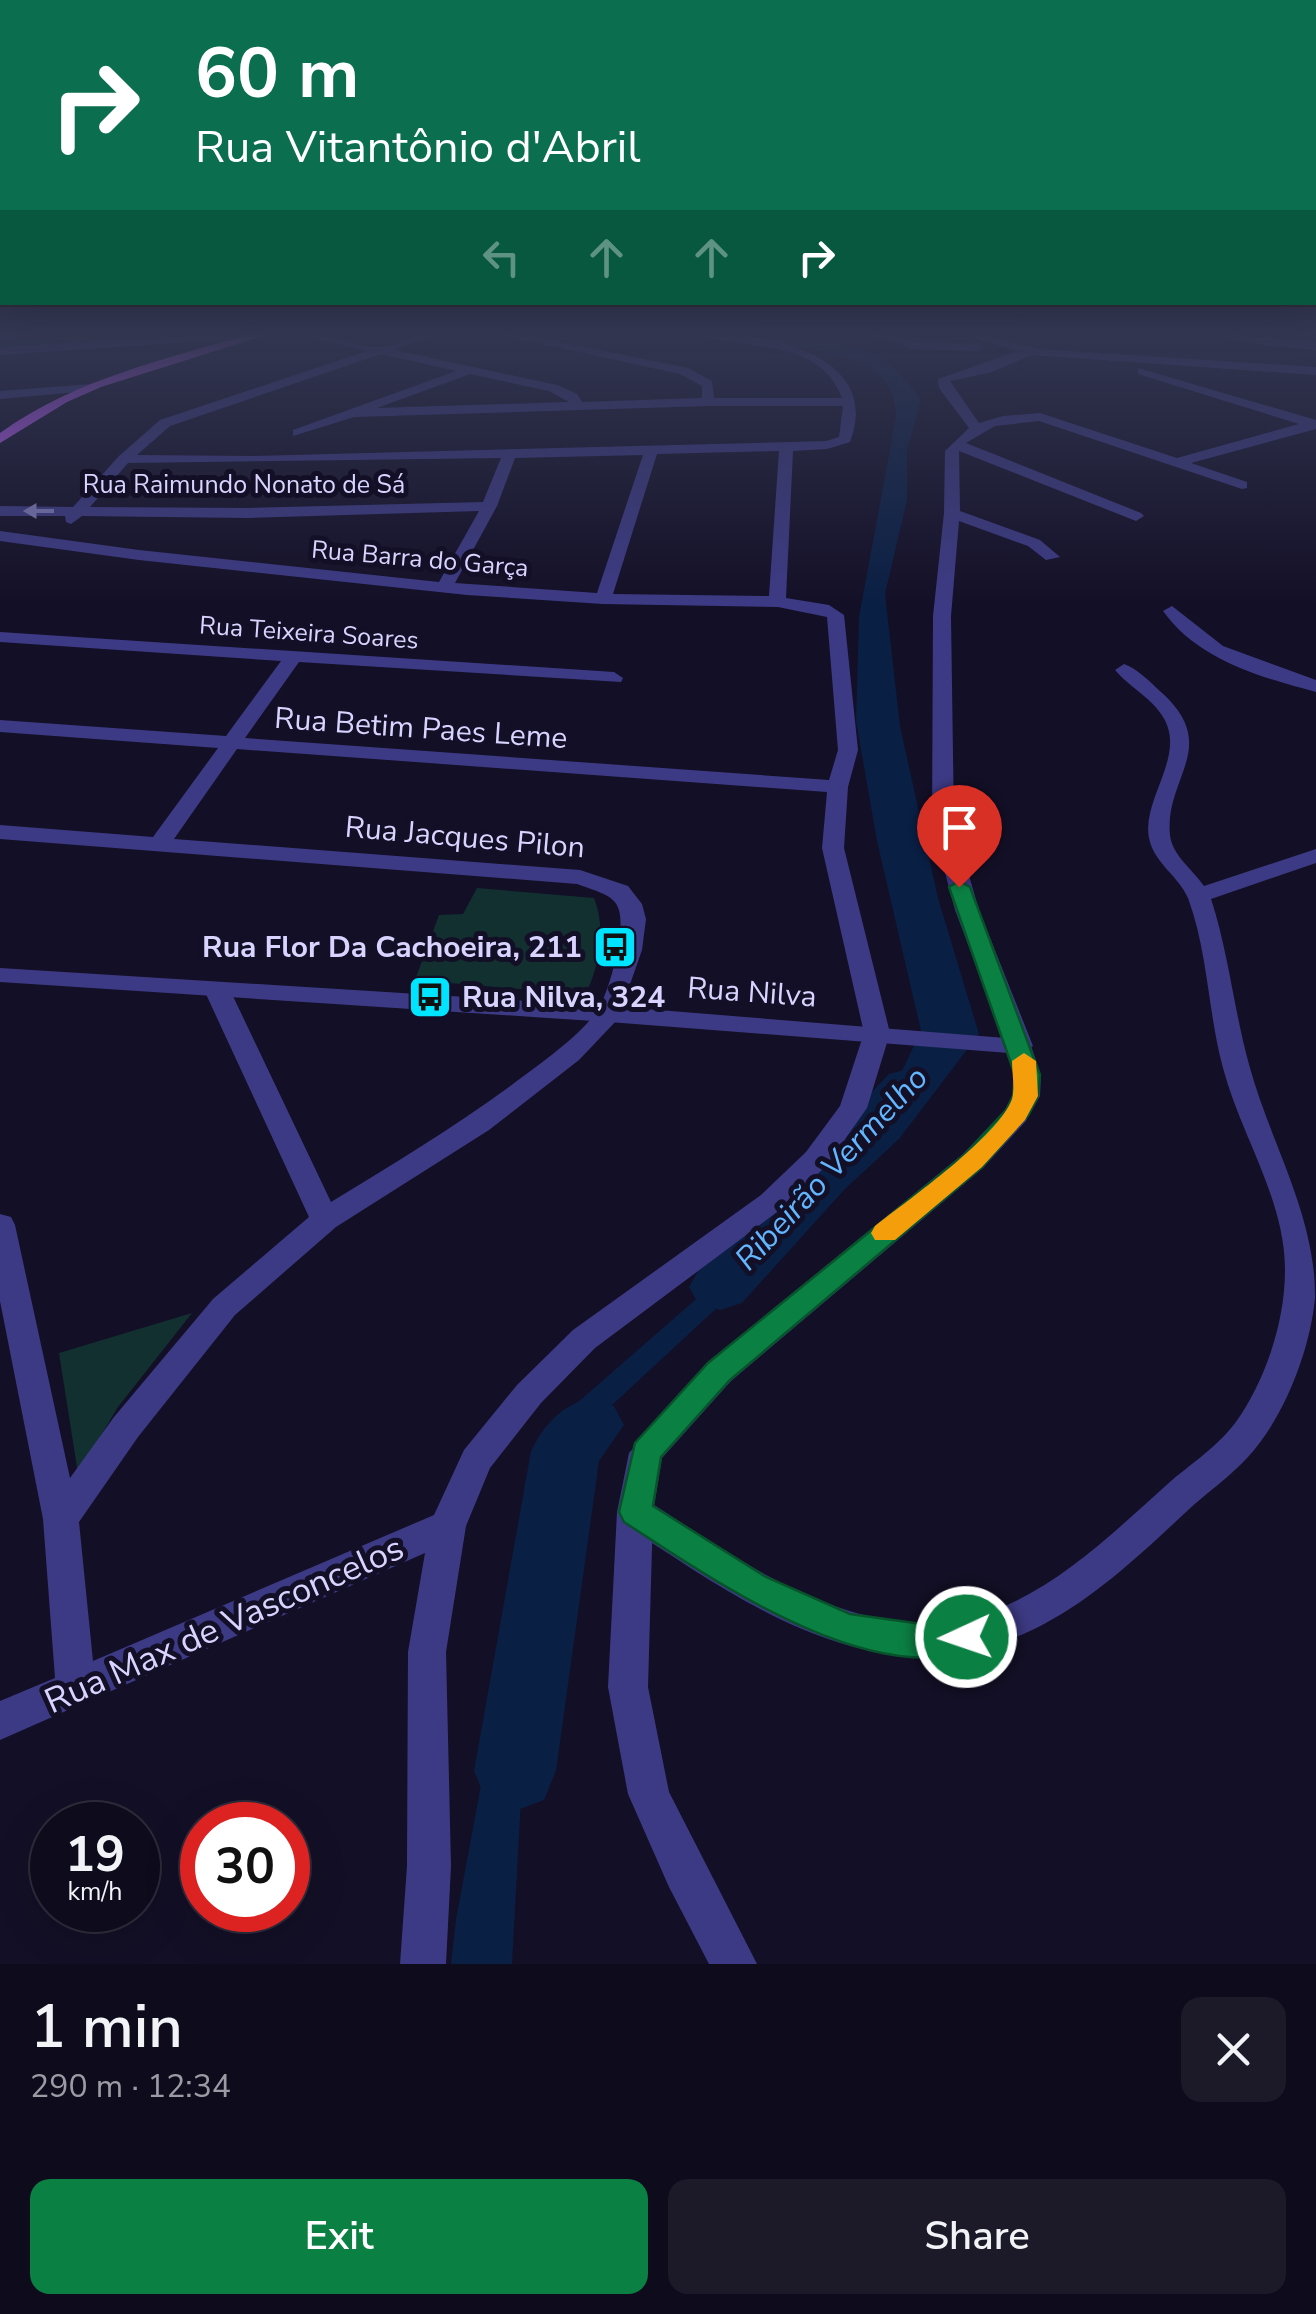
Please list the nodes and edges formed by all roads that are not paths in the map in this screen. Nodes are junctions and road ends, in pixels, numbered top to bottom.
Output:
1 (22, 422) edge
2 (168, 422) edge
3 (328, 422) edge
4 (847, 422) edge
5 (971, 422) edge
6 (1003, 422) edge
7 (1054, 422) edge
8 (1315, 425) edge
9 (978, 430) junction
10 (298, 433) dead end
11 (0, 439) edge
12 (956, 444) junction
13 (786, 447) junction
14 (652, 450) junction
15 (510, 452) junction
16 (124, 459) junction
17 (1176, 463) junction
18 (1242, 485) dead end
19 (489, 506) junction
20 (0, 511) edge
21 (79, 511) junction
22 (952, 513) junction
23 (1136, 516) dead end
24 (0, 536) edge
25 (46, 544) junction
26 (1052, 557) dead end
27 (445, 586) junction
28 (603, 599) junction
29 (777, 602) junction
30 (1172, 611) dead end
31 (0, 637) edge
32 (294, 656) junction
33 (1124, 670) dead end
34 (614, 678) dead end
35 (1316, 686) edge
36 (0, 726) edge
37 (230, 744) junction
38 (838, 788) junction
39 (0, 832) edge
40 (158, 846) junction
41 (1313, 861) edge
42 (1199, 895) junction
43 (0, 975) edge
44 (218, 992) junction
45 (609, 1014) junction
46 (888, 1034) junction
47 (1004, 1044) junction
48 (325, 1220) junction
49 (0, 1225) edge
50 (636, 1512) junction
51 (61, 1518) junction
52 (448, 1526) junction
53 (76, 1688) junction
54 (0, 1722) edge
55 (423, 1964) edge
56 (734, 1964) edge

1 - 11 main road
2 - 16 street
3 - 10 street
4 - 13 street
5 - 9 street
6 - 9 street
7 - 17 street
8 - 17 street
9 - 12 street
12 - 22 street
12 - 23 street
13 - 14 street
13 - 29 street
14 - 15 street
14 - 28 street
15 - 16 street
15 - 19 street
16 - 21 street
17 - 18 street
19 - 21 street, Rua Raimundo Nonato de Sá
19 - 27 street
21 -> 20 street, Rua Raimundo Nonato de Sá
21 - 25 street
22 - 26 street
22 - 47 street
24 - 25 street, Rua Barra do Garça
25 - 27 street, Rua Barra do Garça
27 - 28 street, Rua Barra do Garça
28 - 29 street, Rua Barra do Garça
29 - 38 street, Rua Barra do Garça
30 - 35 street
31 - 32 street, Rua Teixeira Soares
32 - 34 street, Rua Teixeira Soares
32 - 37 street
33 - 42 street
36 - 37 street, Rua Betim Paes Leme
37 - 38 street, Rua Betim Paes Leme
37 - 40 street
38 - 46 street
39 - 40 street, Rua Jacques Pilon
40 - 45 street, Rua Jacques Pilon
41 - 42 street
42 - 50 street
43 - 44 street, Rua Nilva
44 - 45 street, Rua Nilva
44 - 48 street
45 - 46 street, Rua Nilva
45 - 48 street, Rua Jacques Pilon
46 - 47 street, Rua Nilva
46 - 52 street
47 - 50 street
48 - 51 street, Rua Jacques Pilon
49 - 51 street
50 - 56 street
51 - 53 street
52 - 53 street, Rua Max de Vasconcelos
52 - 55 street
53 - 54 street, Rua Max de Vasconcelos

